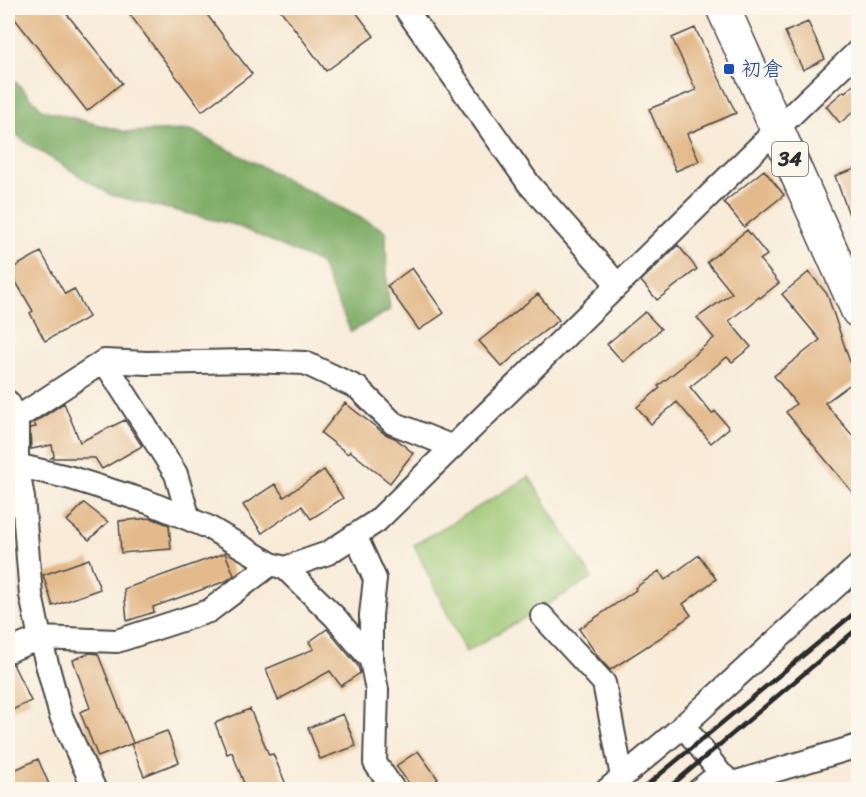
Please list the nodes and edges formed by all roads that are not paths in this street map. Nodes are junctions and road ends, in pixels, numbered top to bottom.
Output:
1 (405, 8) edge
2 (723, 8) edge
3 (858, 51) edge
4 (777, 129) junction
5 (618, 285) junction
6 (858, 311) edge
7 (104, 361) junction
8 (12, 410) edge
9 (453, 447) junction
10 (12, 464) edge
11 (189, 519) junction
12 (355, 535) junction
13 (278, 566) junction
14 (858, 566) edge
15 (542, 616) dead end
16 (40, 638) junction
17 (8, 651) edge
18 (371, 660) junction
19 (683, 725) junction
20 (858, 746) edge
21 (731, 782) edge
22 (614, 783) edge
23 (95, 789) edge
24 (394, 789) edge
25 (699, 789) edge

1 - 5 street
2 - 4 main road, 34
3 - 4 street
4 - 5 street
4 - 6 main road, 34
5 - 9 street
7 - 8 street
7 - 9 street
7 - 11 street
8 - 10 street
9 - 12 street
10 - 11 street
10 - 16 street
11 - 13 street
12 - 13 street
12 - 18 street
13 - 16 street
13 - 18 street
14 - 19 street
15 - 22 street
16 - 17 street
16 - 23 street
18 - 24 street
19 - 21 street
19 - 22 street
20 - 21 street
21 - 25 street

